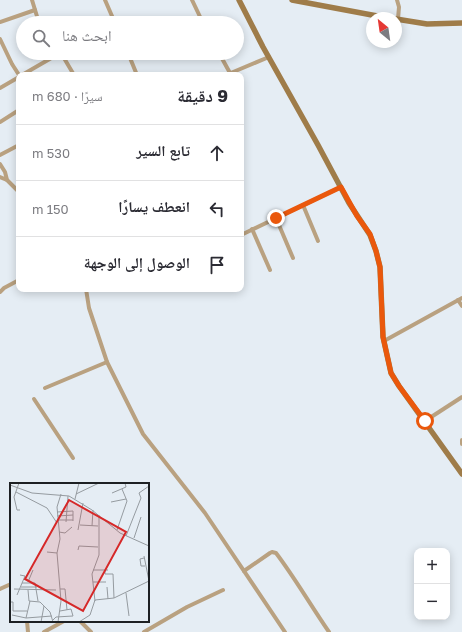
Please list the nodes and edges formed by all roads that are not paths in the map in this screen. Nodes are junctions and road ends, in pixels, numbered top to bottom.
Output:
1 (32, 0) edge
2 (105, 0) edge
3 (192, 0) edge
4 (239, 0) edge
5 (292, 0) edge
6 (397, 0) edge
7 (35, 10) junction
8 (398, 12) edge
9 (366, 14) edge
10 (18, 16) edge
11 (37, 16) edge
12 (112, 16) edge
13 (200, 16) edge
14 (16, 17) edge
15 (402, 20) edge
16 (0, 22) edge
17 (462, 23) edge
18 (0, 39) edge
19 (269, 57) junction
20 (49, 60) edge
21 (65, 60) edge
22 (131, 60) edge
23 (222, 60) edge
24 (17, 72) edge
25 (27, 72) edge
26 (72, 72) edge
27 (136, 72) edge
28 (227, 72) edge
29 (233, 72) edge
30 (16, 78) edge
31 (0, 88) edge
32 (16, 112) edge
33 (0, 122) edge
34 (16, 147) edge
35 (0, 156) edge
36 (0, 164) edge
37 (0, 177) edge
38 (7, 180) junction
39 (341, 187) junction
40 (16, 189) edge
41 (303, 205) junction
42 (276, 218) junction
43 (252, 229) junction
44 (244, 233) edge
45 (318, 240) dead end
46 (292, 258) dead end
47 (270, 270) dead end
48 (16, 282) edge
49 (0, 292) edge
50 (86, 292) edge
51 (460, 299) edge
52 (462, 306) edge
53 (384, 341) junction
54 (107, 362) junction
55 (45, 388) dead end
56 (462, 397) edge
57 (34, 399) dead end
58 (425, 421) junction
59 (462, 440) edge
60 (462, 444) edge
61 (73, 458) dead end
62 (462, 474) edge
63 (244, 570) junction
64 (10, 584) edge
65 (0, 589) edge
66 (223, 590) dead end
67 (27, 622) edge
68 (62, 622) edge
69 (81, 622) edge
70 (28, 632) edge
71 (44, 632) edge
72 (91, 632) edge
73 (144, 632) edge
74 (285, 632) edge
75 (329, 632) edge

1 - 7 street
2 - 12 street
3 - 13 street
4 - 19 street
5 - 9 street
6 - 8 street
7 - 10 street
7 - 11 street
14 - 16 street
15 - 17 street
18 - 24 street
19 - 29 street
19 - 39 street
20 - 25 street
21 - 26 street
22 - 27 street
23 - 28 street
30 - 31 street
32 - 33 street
34 - 35 street
36 - 38 street
37 - 38 street
38 - 40 street
39 - 41 street
39 - 53 street
41 - 42 street
41 - 45 street
42 - 43 street
42 - 46 street
43 - 44 street
43 - 47 street
48 - 49 street
50 - 54 street
51 - 52 street
51 - 53 street
53 - 58 street
54 - 55 street
54 - 63 street
56 - 58 street
57 - 61 street
58 - 62 street
59 - 60 street
63 - 74 street
63 - 75 street
64 - 65 street
66 - 73 street
67 - 70 street
68 - 71 street
69 - 72 street

